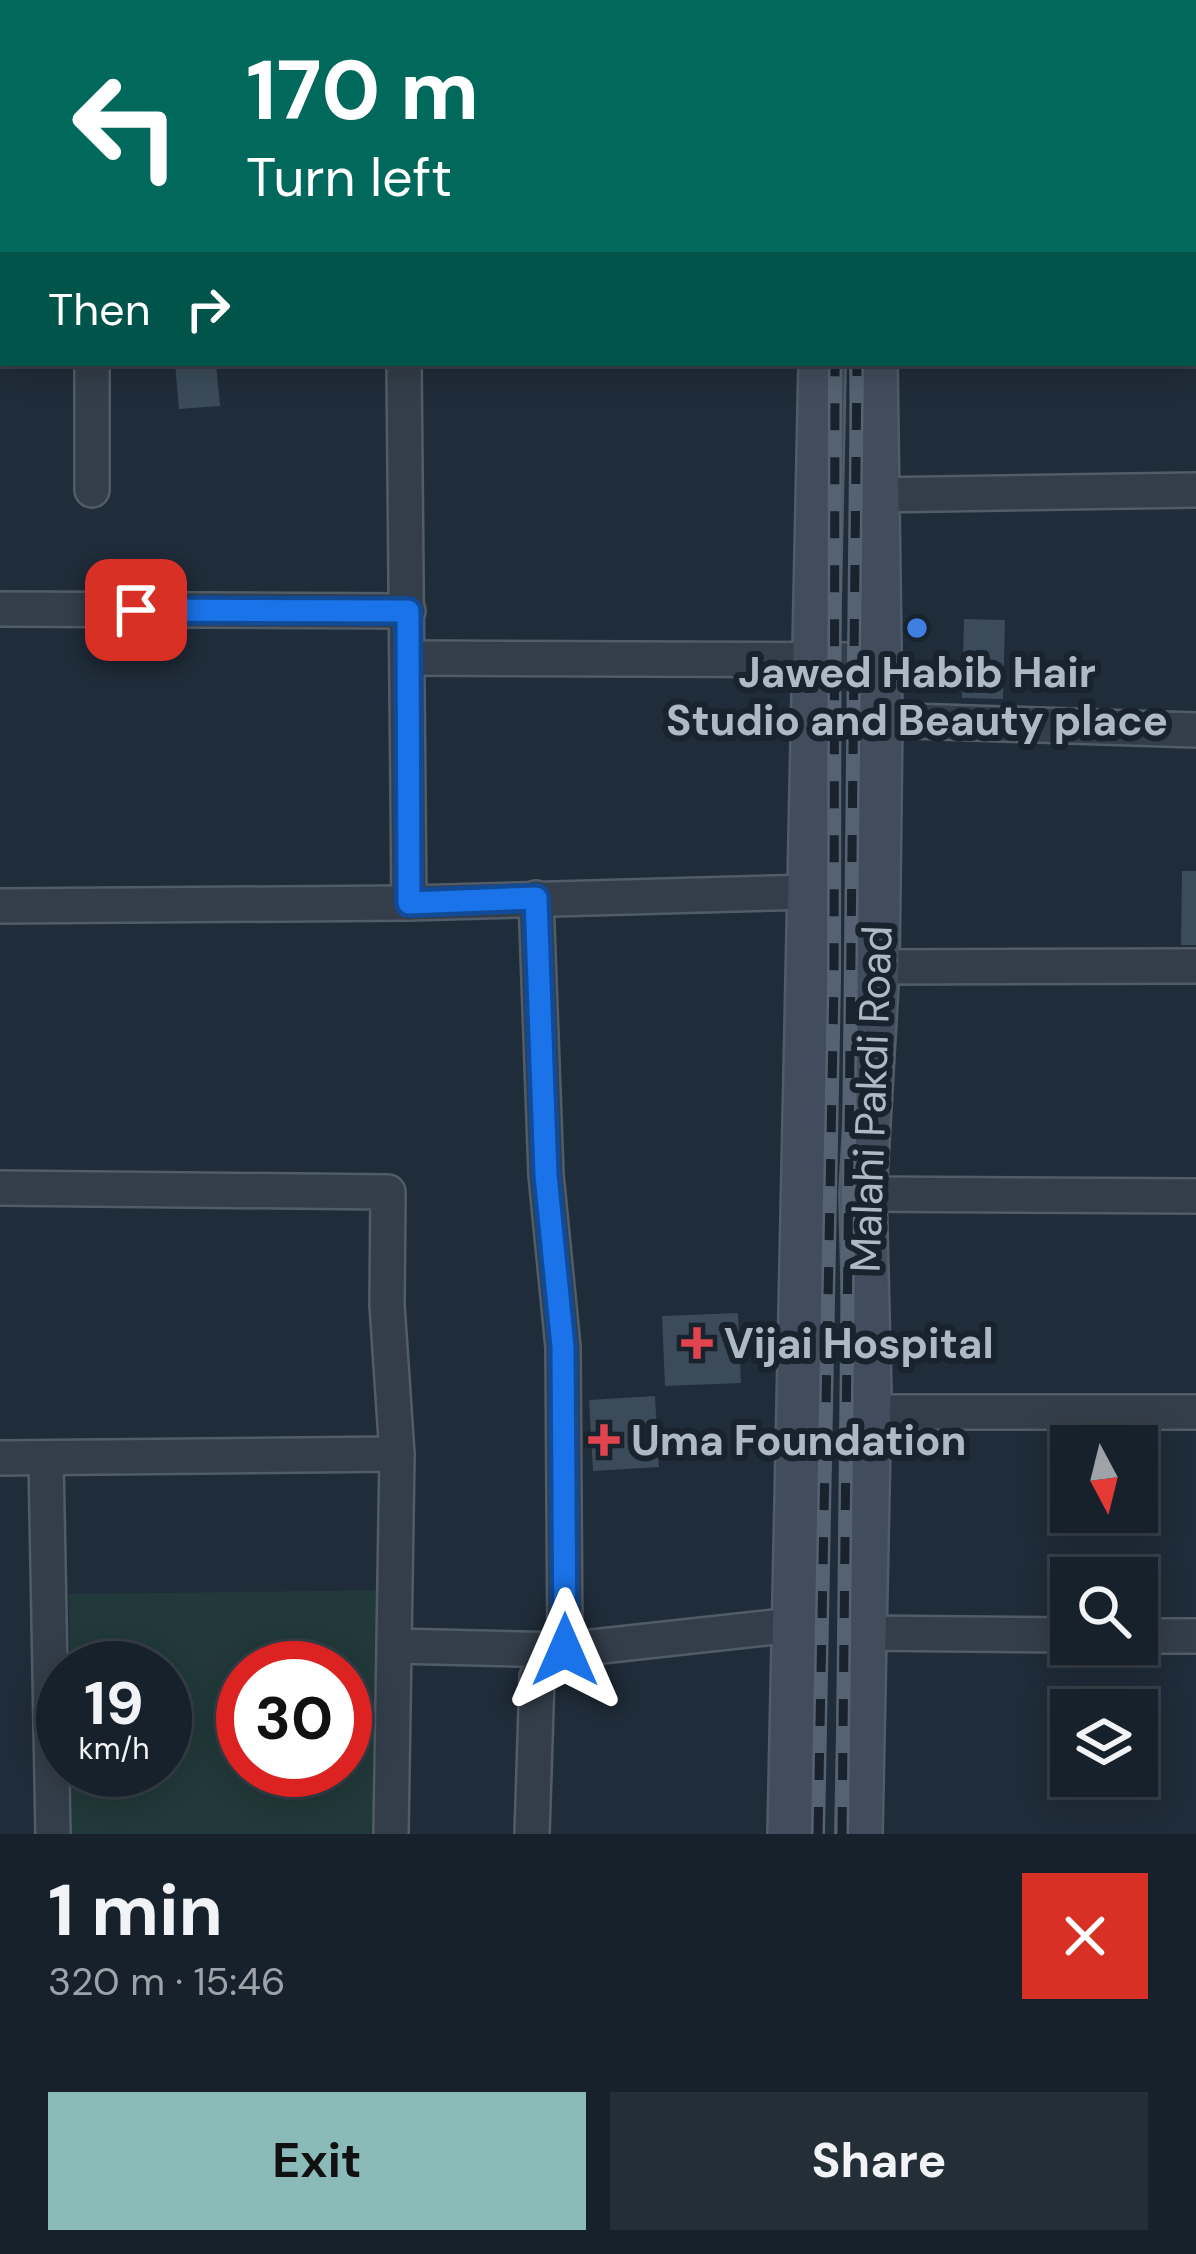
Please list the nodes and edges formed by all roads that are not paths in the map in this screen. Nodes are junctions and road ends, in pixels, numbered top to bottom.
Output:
1 (92, 366) edge
2 (404, 366) edge
3 (822, 366) edge
4 (874, 366) edge
5 (820, 460) junction
6 (875, 476) junction
7 (92, 490) dead end
8 (1196, 490) edge
9 (0, 610) edge
10 (408, 611) junction
11 (408, 658) junction
12 (816, 659) junction
13 (878, 660) junction
14 (879, 720) junction
15 (1196, 730) edge
16 (812, 892) junction
17 (536, 898) junction
18 (409, 903) junction
19 (0, 906) edge
20 (1196, 966) edge
21 (876, 967) junction
22 (0, 1188) edge
23 (863, 1194) junction
24 (1196, 1196) edge
25 (867, 1412) junction
26 (1196, 1412) edge
27 (397, 1454) junction
28 (0, 1458) edge
29 (46, 1458) junction
30 (792, 1625) junction
31 (861, 1633) junction
32 (1050, 1635) edge
33 (1158, 1636) edge
34 (1196, 1636) edge
35 (394, 1646) junction
36 (565, 1650) junction
37 (53, 1834) edge
38 (391, 1834) edge
39 (532, 1834) edge
40 (791, 1834) edge
41 (859, 1834) edge

1 - 7 street
2 - 10 street
3 - 5 main road
4 - 6 main road, Malahi Pakdi Road
5 - 6 main road
5 - 12 main road
6 - 8 street
6 - 13 main road, Malahi Pakdi Road
9 - 10 street
10 - 11 street
11 - 12 street
11 - 18 street
12 - 13 street
12 - 16 main road
13 - 14 main road, Malahi Pakdi Road
14 - 15 street
14 - 21 main road, Malahi Pakdi Road
16 - 17 street
16 - 30 main road
17 - 18 street
17 - 36 street
18 - 19 street
20 - 21 street
21 - 23 main road, Malahi Pakdi Road
22 - 27 street
23 - 24 street
23 - 25 main road, Malahi Pakdi Road
25 - 26 street
25 - 31 main road, Malahi Pakdi Road
27 - 29 street
27 - 35 street
28 - 29 street
29 - 37 street
30 - 36 street
30 - 40 main road
31 - 32 street
31 - 41 main road, Malahi Pakdi Road
33 - 34 street
35 - 36 street
35 - 38 street
36 - 39 street

